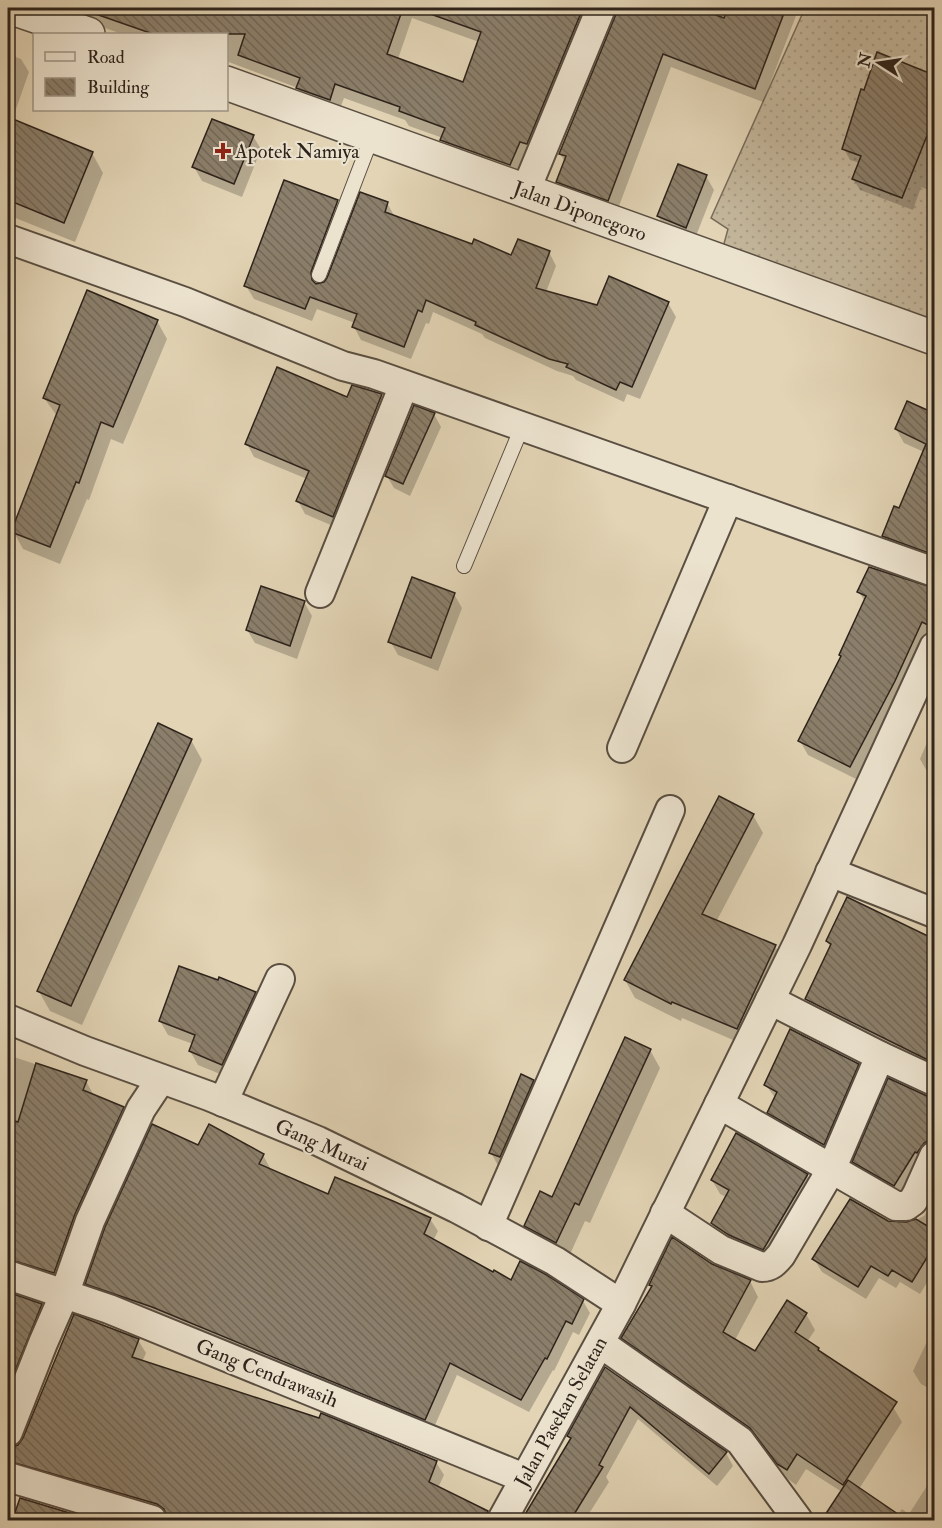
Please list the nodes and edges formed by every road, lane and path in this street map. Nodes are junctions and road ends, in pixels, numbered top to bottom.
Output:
1 (601, 8) edge
2 (24, 10) edge
3 (85, 33) edge
4 (228, 84) edge
5 (373, 134) junction
6 (525, 192) junction
7 (8, 239) edge
8 (319, 275) dead end
9 (934, 338) edge
10 (404, 385) junction
11 (522, 427) junction
12 (728, 499) junction
13 (464, 566) dead end
14 (934, 572) edge
15 (320, 593) dead end
16 (934, 647) edge
17 (622, 748) dead end
18 (670, 810) dead end
19 (830, 872) junction
20 (934, 913) edge
21 (280, 978) dead end
22 (770, 1000) junction
23 (8, 1019) edge
24 (880, 1056) junction
25 (161, 1079) junction
26 (934, 1081) edge
27 (223, 1102) junction
28 (718, 1104) junction
29 (934, 1156) edge
30 (831, 1170) junction
31 (665, 1213) junction
32 (488, 1226) junction
33 (8, 1275) edge
34 (64, 1295) junction
35 (621, 1304) junction
36 (600, 1343) junction
37 (8, 1432) edge
38 (8, 1477) edge
39 (524, 1478) junction
40 (152, 1521) edge
41 (502, 1521) edge
42 (798, 1521) edge

1 - 6 street
2 - 3 street
4 - 5 street, Jalan Diponegoro
5 - 6 street, Jalan Diponegoro
5 - 8 lane
6 - 9 street, Jalan Diponegoro
7 - 10 street
10 - 11 street
10 - 15 street
11 - 12 street
11 - 13 lane
12 - 14 street
12 - 17 street
16 - 19 street, Jalan Pasekan Selatan
18 - 32 street
19 - 20 street
19 - 22 street, Jalan Pasekan Selatan
21 - 27 street
22 - 24 street
22 - 28 street, Jalan Pasekan Selatan
23 - 25 street, Gang Murai
24 - 26 street
24 - 30 street
25 - 27 street, Gang Murai
25 - 34 street
27 - 32 street, Gang Murai
28 - 30 street
28 - 31 street, Jalan Pasekan Selatan
29 - 30 street
30 - 31 street
31 - 35 street, Jalan Pasekan Selatan
32 - 35 street, Gang Murai
33 - 34 street, Gang Cendrawasih
34 - 37 street
34 - 39 street, Gang Cendrawasih
35 - 36 street, Jalan Pasekan Selatan
36 - 39 street, Jalan Pasekan Selatan
36 - 42 street
38 - 40 street
39 - 41 street, Jalan Pasekan Selatan

